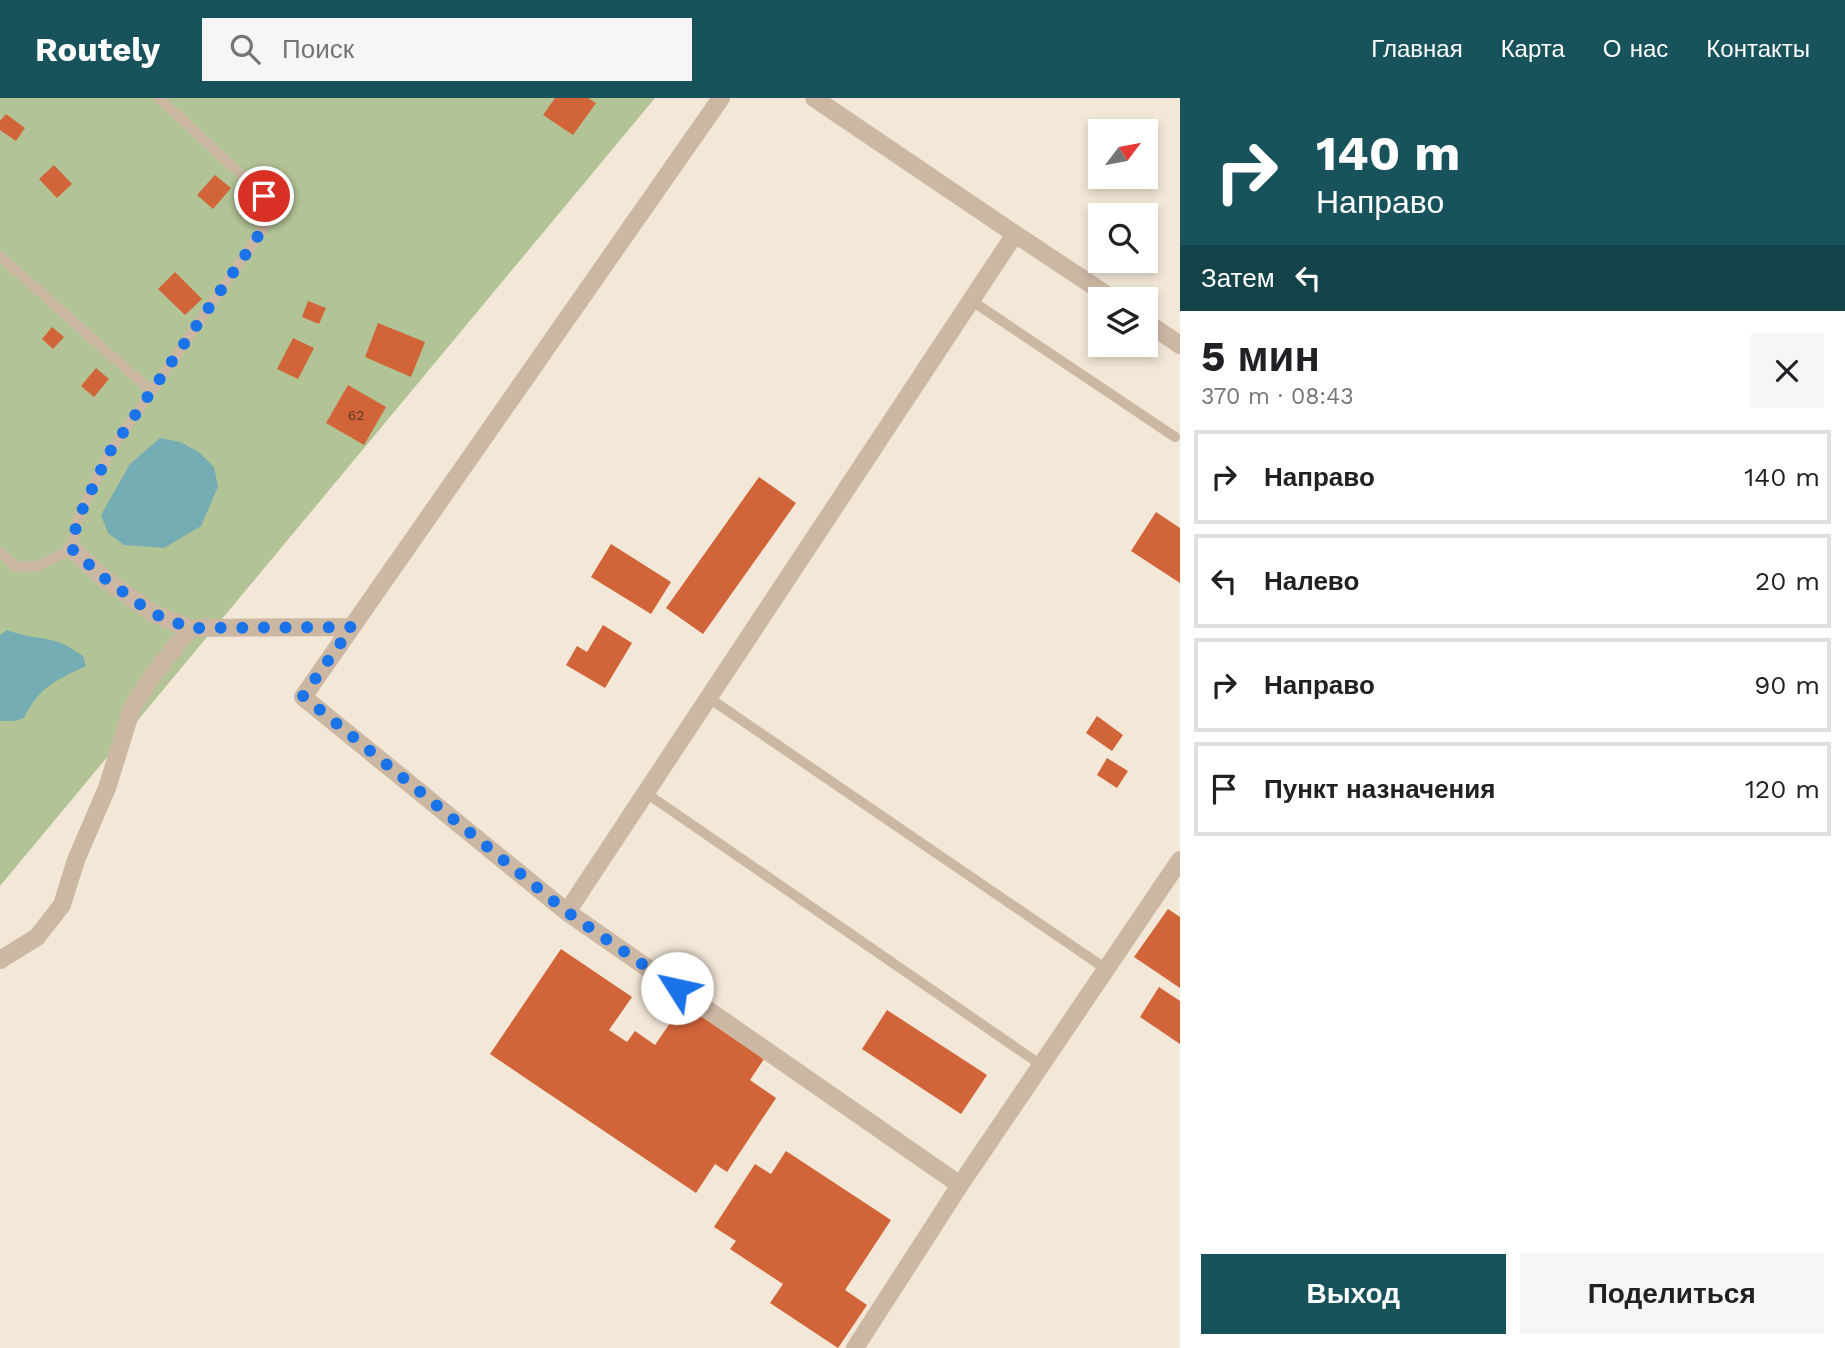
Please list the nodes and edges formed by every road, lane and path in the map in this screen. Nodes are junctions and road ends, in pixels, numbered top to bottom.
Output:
1 (159, 98) edge
2 (721, 98) edge
3 (814, 98) edge
4 (1015, 234) junction
5 (0, 256) edge
6 (1094, 287) edge
7 (972, 301) junction
8 (1158, 330) edge
9 (1180, 345) edge
10 (151, 391) junction
11 (1175, 437) dead end
12 (72, 549) junction
13 (0, 552) edge
14 (352, 627) junction
15 (190, 628) junction
16 (709, 698) junction
17 (646, 793) junction
18 (1180, 860) edge
19 (567, 912) junction
20 (0, 960) edge
21 (1106, 969) junction
22 (1041, 1065) junction
23 (960, 1185) junction
24 (855, 1348) edge

1 - 10 lane
2 - 14 street
3 - 4 street
4 - 6 street
4 - 7 street
5 - 10 lane
7 - 11 lane
7 - 16 street
8 - 9 street
10 - 12 lane
12 - 13 lane
12 - 15 street
14 - 15 street
14 - 19 street
15 - 20 street
16 - 17 street
16 - 21 lane
17 - 19 street
17 - 22 lane
18 - 21 street
19 - 23 street
21 - 22 street
22 - 23 street
23 - 24 street

